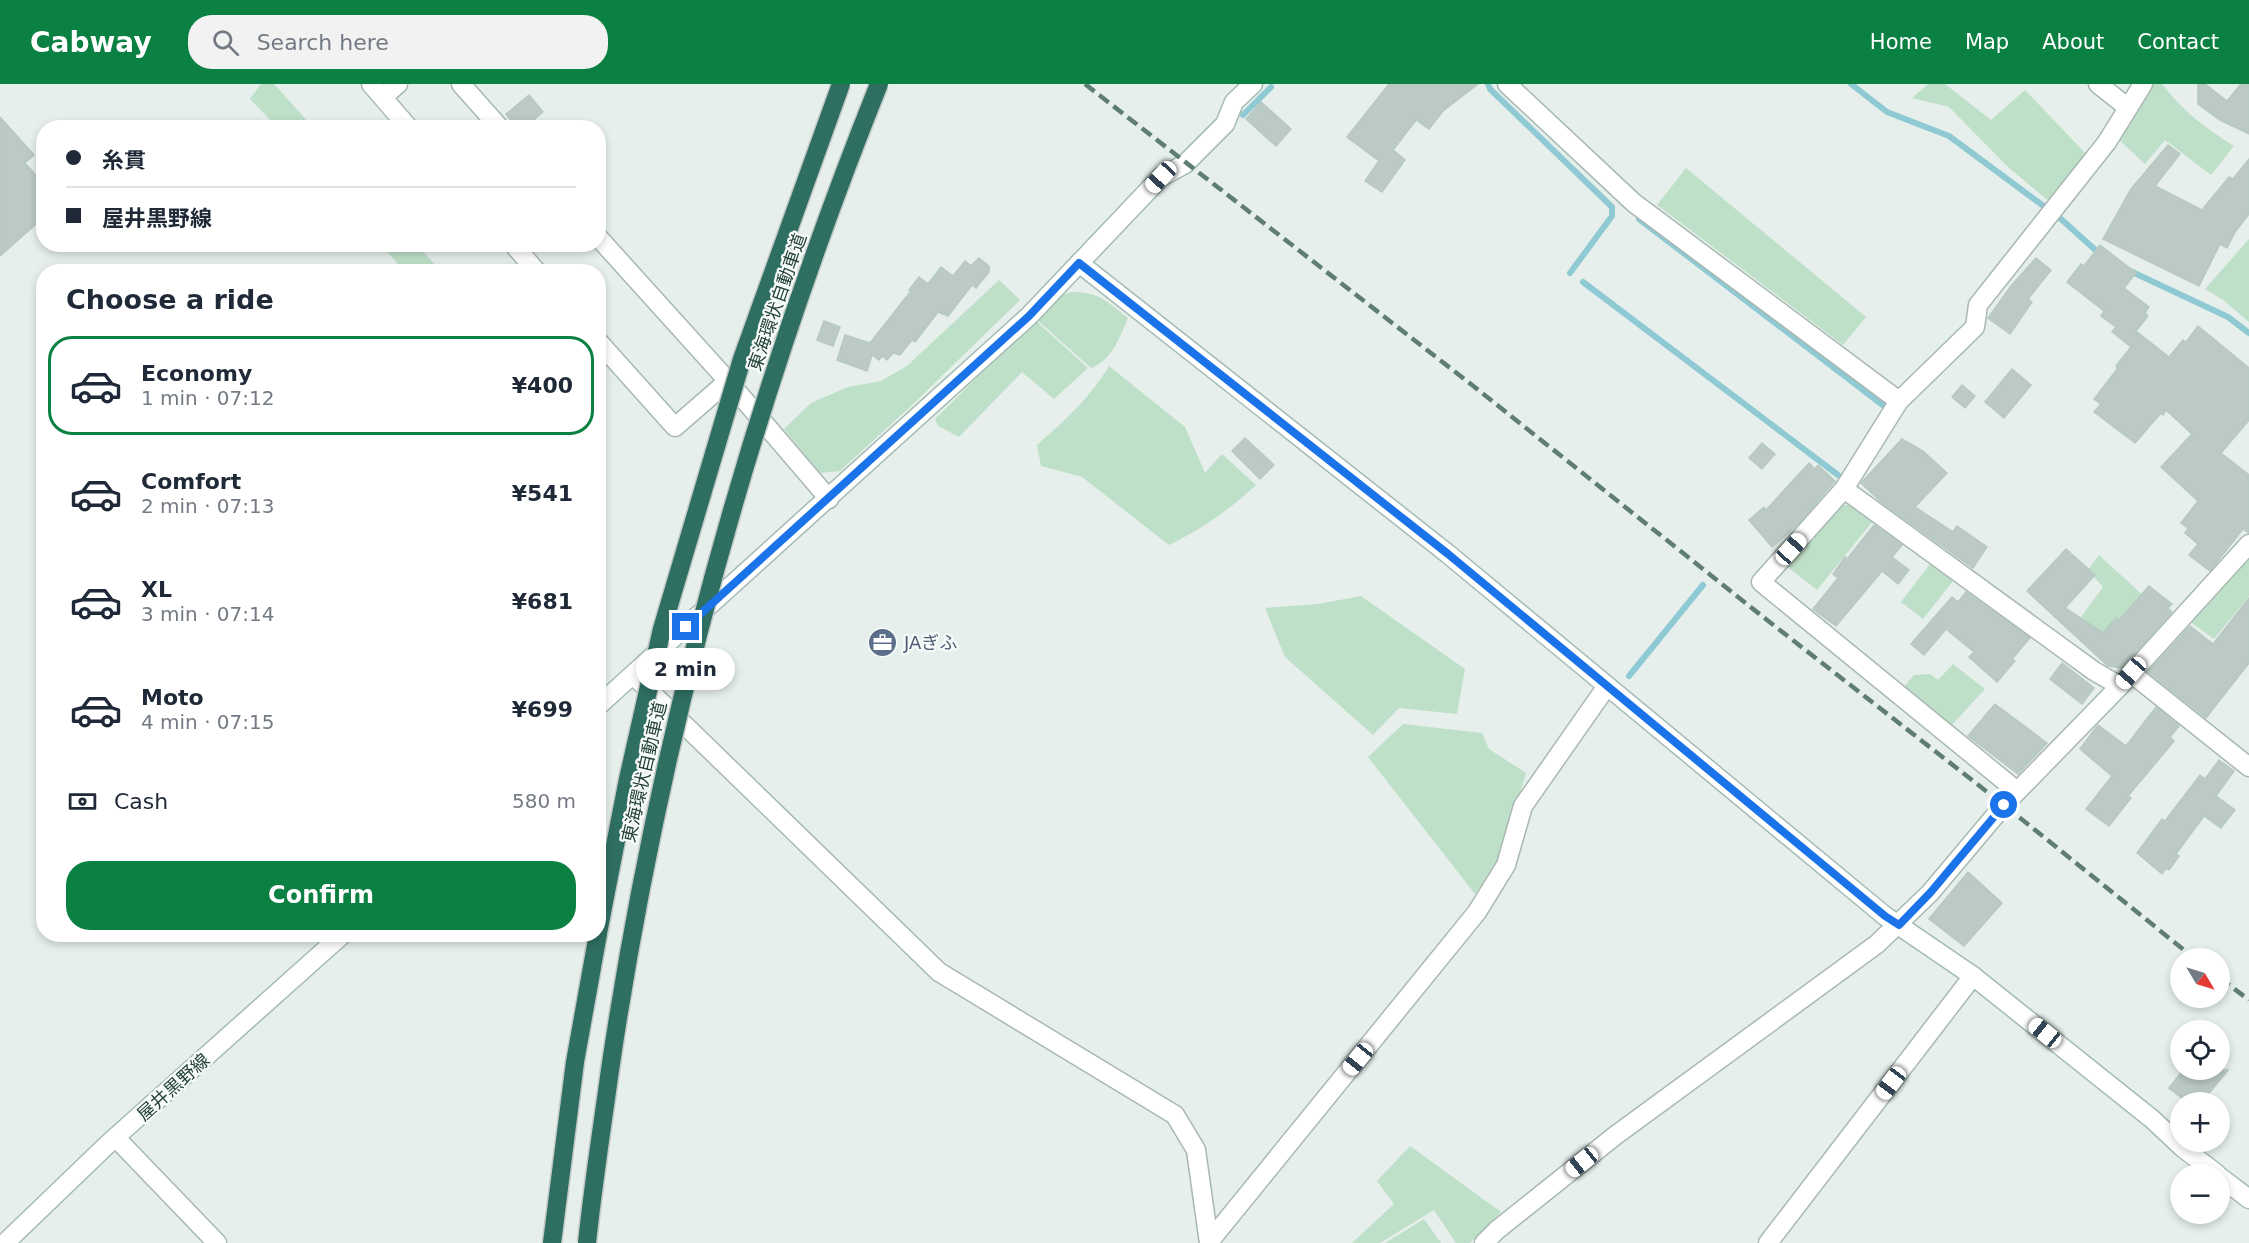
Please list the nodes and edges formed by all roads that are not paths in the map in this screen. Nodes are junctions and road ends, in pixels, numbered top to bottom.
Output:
1 (398, 84) edge
2 (461, 84) edge
3 (841, 84) edge
4 (879, 84) edge
5 (1253, 84) edge
6 (1507, 84) edge
7 (2098, 84) edge
8 (2143, 84) edge
9 (377, 91) edge
10 (2127, 107) junction
11 (402, 120) edge
12 (493, 120) edge
13 (606, 246) edge
14 (520, 252) edge
15 (1079, 263) junction
16 (530, 264) edge
17 (606, 350) edge
18 (728, 381) junction
19 (1899, 401) junction
20 (1844, 489) junction
21 (829, 499) junction
22 (2249, 544) edge
23 (633, 675) junction
24 (2126, 679) junction
25 (1607, 686) junction
26 (606, 699) edge
27 (2249, 767) edge
28 (2018, 791) junction
29 (606, 893) edge
30 (1899, 925) junction
31 (335, 942) edge
32 (597, 942) edge
33 (1973, 976) junction
34 (116, 1138) junction
35 (2204, 1164) edge
36 (2230, 1184) edge
37 (2249, 1199) edge
38 (5, 1243) edge
39 (218, 1243) edge
40 (552, 1243) edge
41 (587, 1243) edge
42 (1209, 1243) edge
43 (1484, 1243) edge
44 (1768, 1243) edge

1 - 9 street
2 - 12 street
3 - 29 highway, 東海環状自動車道, bridge
4 - 41 highway, 東海環状自動車道, bridge
5 - 15 street
6 - 19 street
7 - 10 street
8 - 10 street
9 - 11 street
10 - 19 street
13 - 18 street
14 - 16 street
15 - 21 street
15 - 25 street
17 - 18 street
18 - 21 street
19 - 20 street
20 - 24 street
20 - 28 street
21 - 23 street
22 - 24 street
23 - 26 street
23 - 42 street
24 - 27 street
24 - 28 street
25 - 30 street
25 - 42 street
28 - 30 street
30 - 33 street
30 - 43 street
31 - 34 street, 屋井黒野線
32 - 40 highway, 東海環状自動車道
33 - 35 street
33 - 44 street
34 - 38 street, 屋井黒野線
34 - 39 street
36 - 37 street

